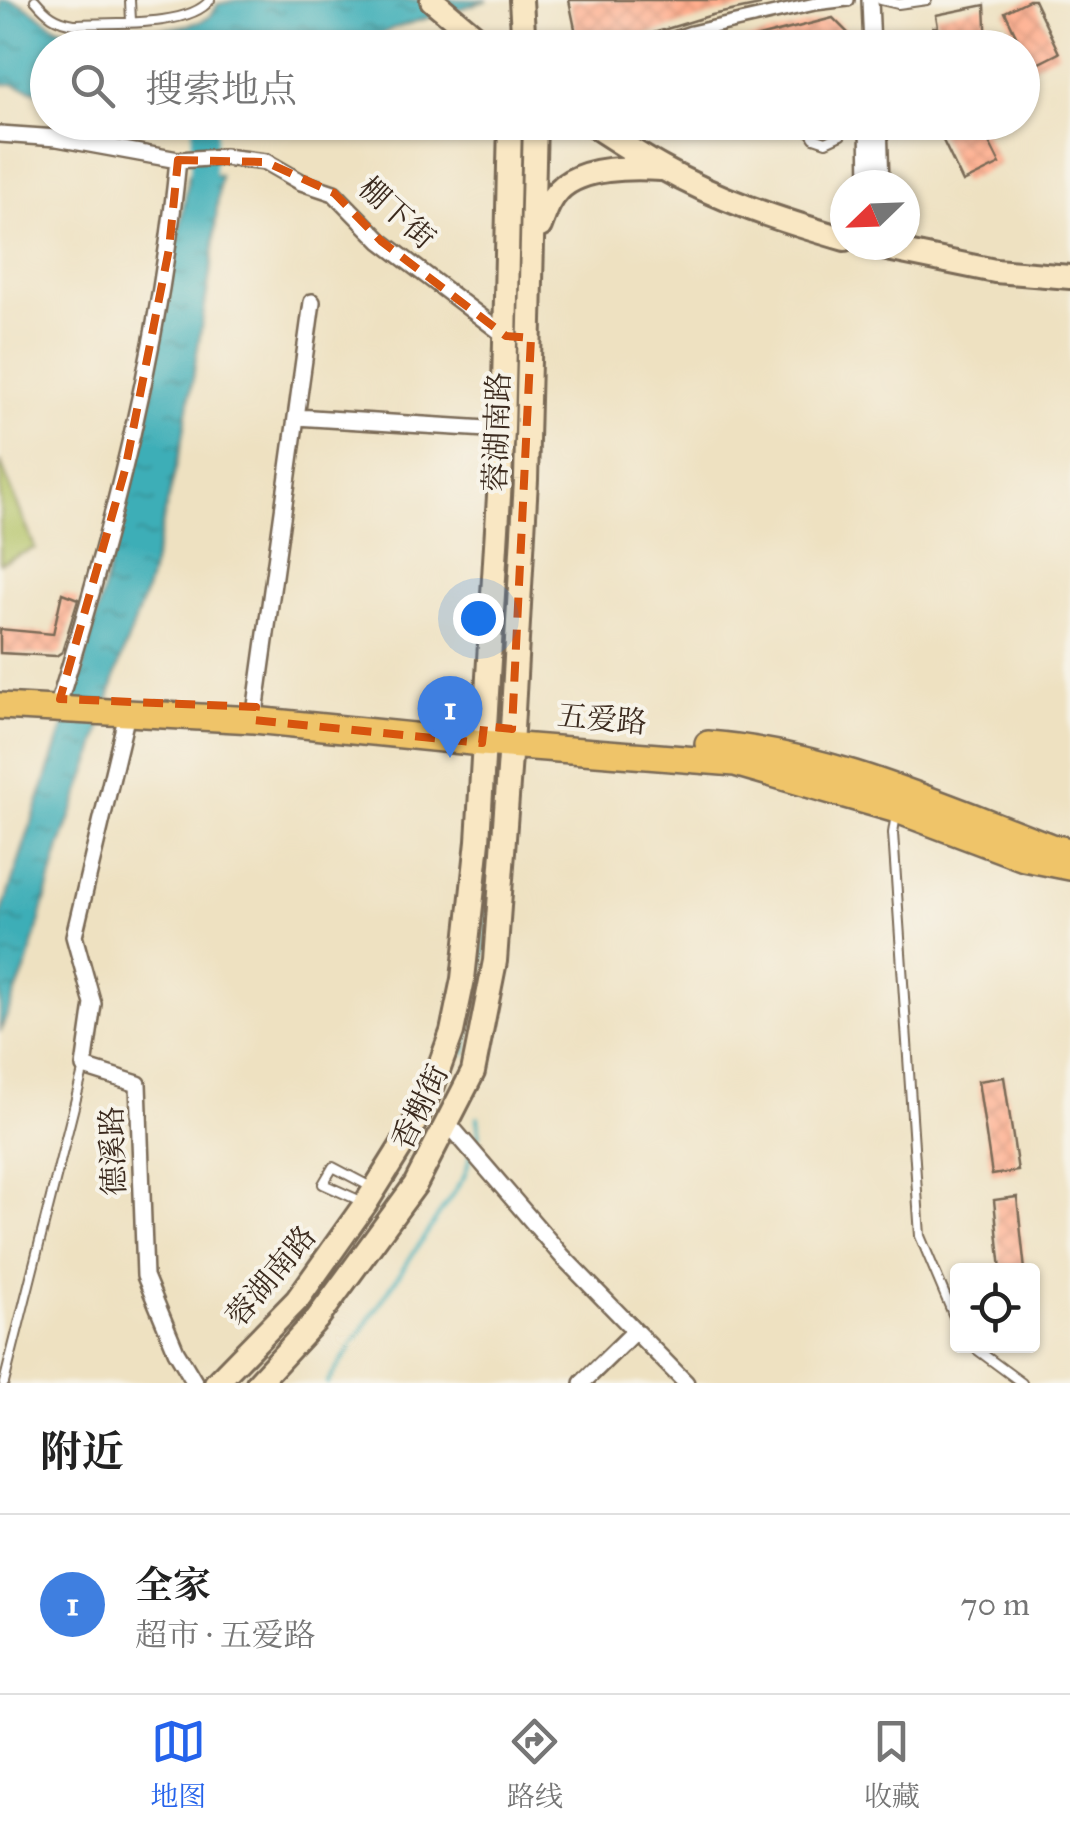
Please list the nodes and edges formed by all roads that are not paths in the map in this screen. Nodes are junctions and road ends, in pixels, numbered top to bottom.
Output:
1 (35, 0) edge
2 (130, 0) edge
3 (210, 0) edge
4 (432, 0) edge
5 (848, 0) edge
6 (870, 0) edge
7 (881, 0) edge
8 (927, 0) edge
9 (521, 5) edge
10 (131, 21) junction
11 (469, 30) edge
12 (523, 30) edge
13 (700, 30) edge
14 (871, 30) edge
15 (30, 132) edge
16 (0, 134) edge
17 (98, 140) edge
18 (510, 140) edge
19 (535, 140) edge
20 (617, 140) edge
21 (868, 140) edge
22 (880, 140) edge
23 (178, 160) junction
24 (663, 169) junction
25 (869, 170) edge
26 (881, 170) edge
27 (830, 235) edge
28 (534, 238) junction
29 (920, 255) edge
30 (1070, 277) edge
31 (312, 302) dead end
32 (506, 336) junction
33 (530, 338) junction
34 (296, 417) junction
35 (503, 430) junction
36 (0, 695) edge
37 (59, 704) junction
38 (0, 706) edge
39 (118, 709) junction
40 (255, 714) junction
41 (483, 734) junction
42 (512, 736) junction
43 (897, 810) junction
44 (1064, 847) edge
45 (1024, 858) junction
46 (1070, 868) edge
47 (1070, 881) edge
48 (84, 1067) junction
49 (453, 1130) junction
50 (370, 1196) junction
51 (950, 1307) edge
52 (635, 1331) junction
53 (981, 1353) edge
54 (4, 1383) edge
55 (195, 1383) edge
56 (216, 1383) edge
57 (258, 1383) edge
58 (582, 1383) edge
59 (686, 1383) edge
60 (1022, 1383) edge

1 - 10 lane
2 - 10 lane
3 - 10 lane
4 - 11 main road
5 - 13 street
6 - 14 street
7 - 8 lane
9 - 12 main road
15 - 16 street, 棚下街
17 - 23 street, 棚下街
18 - 32 main road, 蓉湖南路
19 - 28 main road, 蓉湖南路
20 - 24 main road
21 - 25 street
22 - 26 street
23 - 32 street, 棚下街
23 - 37 street
24 - 27 main road
24 - 28 main road
28 - 33 main road, 蓉湖南路
29 - 30 main road
31 - 34 street
32 - 33 main road
32 - 35 main road, 蓉湖南路
33 - 42 main road, 蓉湖南路
34 - 35 street
34 - 40 street
35 - 41 main road, 蓉湖南路
36 - 37 main road
37 - 38 main road
37 - 39 main road, 五爱路
39 - 40 main road, 五爱路
39 - 48 street, 德溪路
40 - 41 main road, 五爱路
41 - 42 main road, 五爱路
41 - 50 main road, 蓉湖南路
42 - 43 main road, 五爱路
42 - 44 main road, 五爱路
42 - 49 main road, 香榭街
43 - 45 main road, 五爱路
43 - 51 lane
45 - 46 main road, 五爱路
45 - 47 main road
48 - 54 lane
48 - 55 street, 德溪路
49 - 52 street
49 - 57 main road, 香榭街
50 - 50 lane
50 - 56 main road, 蓉湖南路
52 - 58 street
52 - 59 street
53 - 60 lane

